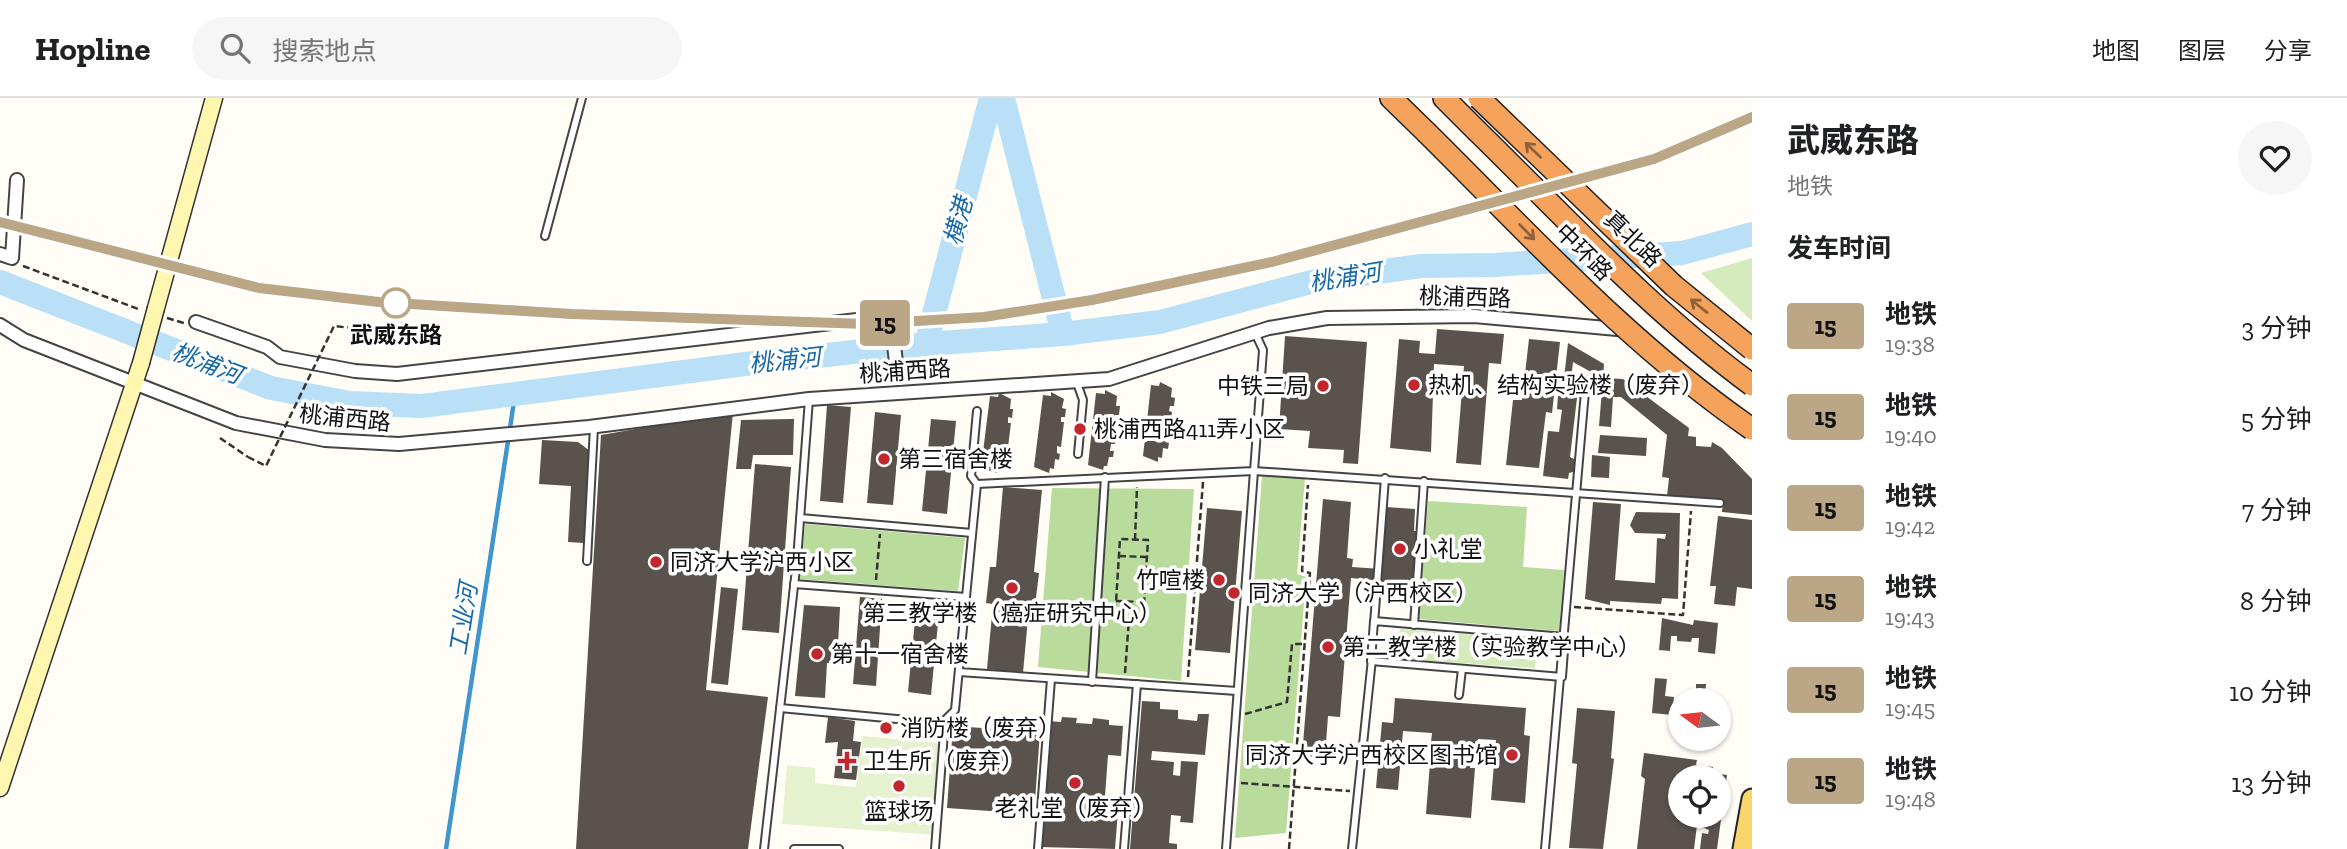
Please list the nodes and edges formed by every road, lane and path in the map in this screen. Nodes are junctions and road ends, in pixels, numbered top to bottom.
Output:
1 (214, 98) edge
2 (582, 98) edge
3 (1382, 98) edge
4 (1391, 98) edge
5 (1444, 98) edge
6 (1458, 98) edge
7 (1479, 98) edge
8 (17, 180) dead end
9 (1474, 190) dead end
10 (545, 236) dead end
11 (6, 256) edge
12 (1592, 304) dead end
13 (153, 312) junction
14 (196, 322) joint
15 (409, 322) dead end
16 (0, 325) edge
17 (1617, 330) junction
18 (1257, 337) dead end
19 (1752, 349) edge
20 (1752, 375) edge
21 (1586, 380) dead end
22 (1077, 383) junction
23 (135, 385) junction
24 (1752, 385) edge
25 (899, 391) junction
26 (809, 399) junction
27 (977, 411) dead end
28 (594, 427) junction
29 (1752, 429) edge
30 (220, 438) dead end
31 (1752, 438) edge
32 (1078, 454) dead end
33 (1254, 471) junction
34 (1204, 472) junction
35 (1309, 474) junction
36 (1138, 475) junction
37 (1105, 477) junction
38 (1385, 478) junction
39 (1424, 481) junction
40 (977, 484) junction
41 (1576, 491) junction
42 (1692, 501) junction
43 (1720, 503) dead end
44 (800, 519) junction
45 (881, 525) junction
46 (972, 533) junction
47 (1135, 540) junction
48 (1119, 555) junction
49 (1147, 557) junction
50 (587, 561) dead end
51 (794, 584) junction
52 (875, 590) junction
53 (966, 597) junction
54 (1116, 601) junction
55 (1144, 601) junction
56 (1567, 607) junction
57 (1129, 619) junction
58 (1374, 621) junction
59 (1415, 625) junction
60 (1565, 637) junction
61 (1304, 644) junction
62 (1371, 661) junction
63 (1462, 668) junction
64 (959, 672) junction
65 (1562, 677) junction
66 (1051, 679) junction
67 (1091, 682) junction
68 (1125, 683) junction
69 (1137, 684) junction
70 (1187, 688) junction
71 (1237, 691) junction
72 (1459, 695) dead end
73 (780, 708) junction
74 (1236, 717) junction
75 (945, 720) junction
76 (1231, 783) junction
77 (1293, 787) junction
78 (0, 788) edge
79 (1359, 792) junction
80 (1752, 799) edge
81 (764, 849) edge
82 (794, 849) edge
83 (839, 849) edge
84 (935, 849) edge
85 (1038, 849) edge
86 (1124, 849) edge
87 (1226, 849) edge
88 (1289, 849) edge
89 (1352, 849) edge
90 (1545, 849) edge
91 (1743, 849) edge

1 - 13 main road
2 - 10 lane
3 - 9 main road
4 -> 29 highway, 中环路, bridge
5 - 24 highway, 中环路, bridge
6 - 20 main road, 真北路
19 -> 7 highway, bridge
8 - 11 street
11 - 13 path
12 - 17 main road
13 - 14 path
13 - 23 main road, bridge
14 - 25 street, bridge
15 - 30 path, bridge
16 - 23 street, 桃浦西路
17 - 22 street, 桃浦西路
17 - 31 main road
18 - 33 lane
21 - 41 lane
22 - 25 street, 桃浦西路
22 - 32 lane
23 - 28 street, 桃浦西路
23 - 78 main road
25 - 26 street, 桃浦西路
26 - 28 street, 桃浦西路
26 - 44 lane
27 - 40 lane
28 - 50 lane
33 - 34 lane
33 - 35 lane
33 - 71 lane
34 - 36 lane
34 - 70 path
35 - 38 lane
35 - 61 path
36 - 37 lane
36 - 47 path
37 - 40 lane
37 - 67 lane
38 - 39 lane
38 - 58 lane
39 - 41 lane
39 - 59 lane
40 - 46 lane
41 - 42 lane
41 - 56 lane
42 - 43 lane
42 - 56 path
44 - 45 lane
44 - 51 lane
45 - 46 lane
45 - 52 path
46 - 53 lane
47 - 48 path
47 - 49 path
48 - 49 path
48 - 54 path
49 - 55 path
51 - 52 lane
51 - 73 lane
52 - 53 lane
53 - 64 lane
54 - 55 path
54 - 57 path
55 - 57 path
56 - 60 lane
57 - 68 path
58 - 59 lane
58 - 62 lane
59 - 60 lane
60 - 65 lane
61 - 74 path
61 - 77 path
62 - 63 lane
62 - 79 lane
63 - 65 lane
63 - 72 lane
64 - 66 lane
64 - 75 lane
65 - 90 lane
66 - 67 lane
66 - 85 lane
67 - 68 lane
68 - 69 lane
69 - 70 lane
69 - 86 lane
70 - 71 lane
71 - 74 lane
73 - 75 lane
73 - 81 lane
74 - 76 lane
75 - 84 lane
76 - 77 path
76 - 87 lane
77 - 79 path
77 - 88 path
79 - 89 lane
80 - 91 main road
82 - 83 lane

